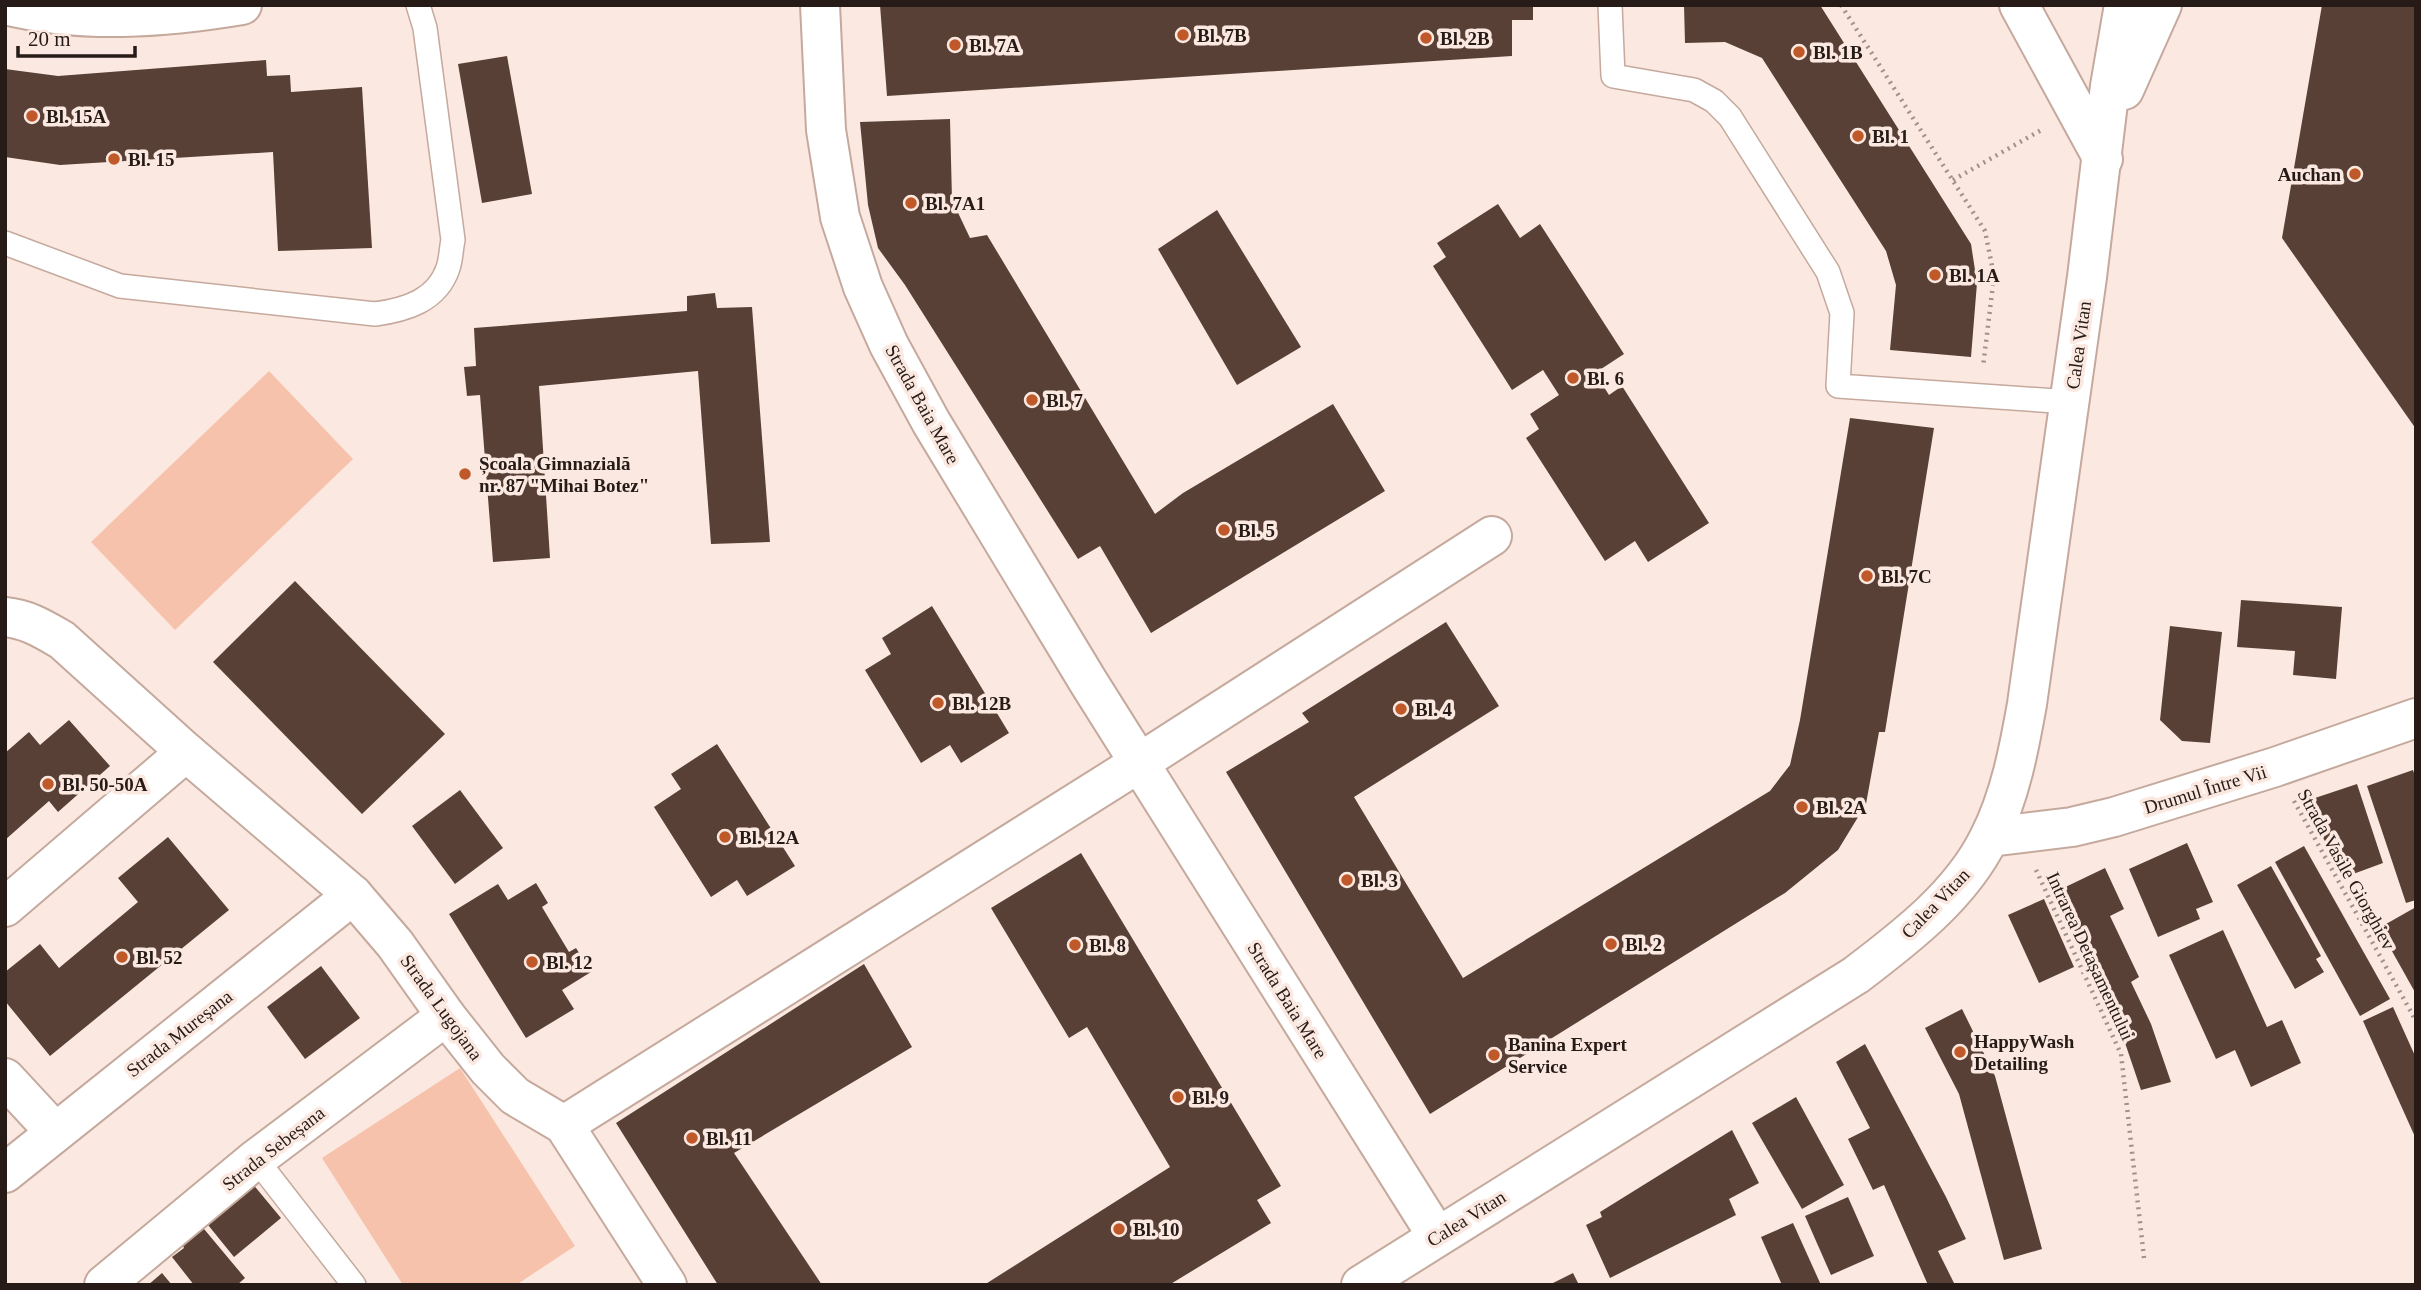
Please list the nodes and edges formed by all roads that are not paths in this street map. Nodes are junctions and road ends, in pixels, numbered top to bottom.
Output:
1 (5, 5) edge
2 (242, 5) edge
3 (418, 5) edge
4 (820, 5) edge
5 (1610, 5) edge
6 (2019, 5) edge
7 (2124, 5) edge
8 (2162, 5) edge
9 (2103, 159) junction
10 (5, 243) edge
11 (2070, 402) junction
12 (1492, 536) dead end
13 (9, 621) edge
14 (2416, 718) edge
15 (186, 752) junction
16 (1139, 763) junction
17 (2005, 836) junction
18 (353, 895) junction
19 (5, 907) edge
20 (446, 1016) junction
21 (5, 1079) edge
22 (564, 1125) junction
23 (55, 1132) junction
24 (256, 1159) junction
25 (5, 1173) edge
26 (1437, 1236) junction
27 (104, 1285) edge
28 (354, 1285) edge
29 (667, 1285) edge
30 (1361, 1285) edge

1 - 2 street
3 - 10 lane
4 - 16 street, Strada Baia Mare
5 - 11 lane
6 - 9 street
7 - 9 street, Calea Vitan
8 - 9 street, Calea Vitan
9 - 11 street, Calea Vitan
11 - 17 street, Calea Vitan
12 - 16 street
13 - 15 street, Strada Lugojana
14 - 17 street, Drumul Între Vii
15 - 18 street, Strada Lugojana
15 - 19 street
16 - 22 street
16 - 26 street, Strada Baia Mare
17 - 26 street, Calea Vitan
18 - 20 street, Strada Lugojana
18 - 23 street, Strada Mureșana
20 - 22 street, Strada Lugojana
20 - 24 street, Strada Sebeșana
21 - 23 street
22 - 29 street, Strada Lugojana
23 - 25 street, Strada Mureșana
24 - 27 street, Strada Sebeșana
24 - 28 lane
26 - 30 street, Calea Vitan

